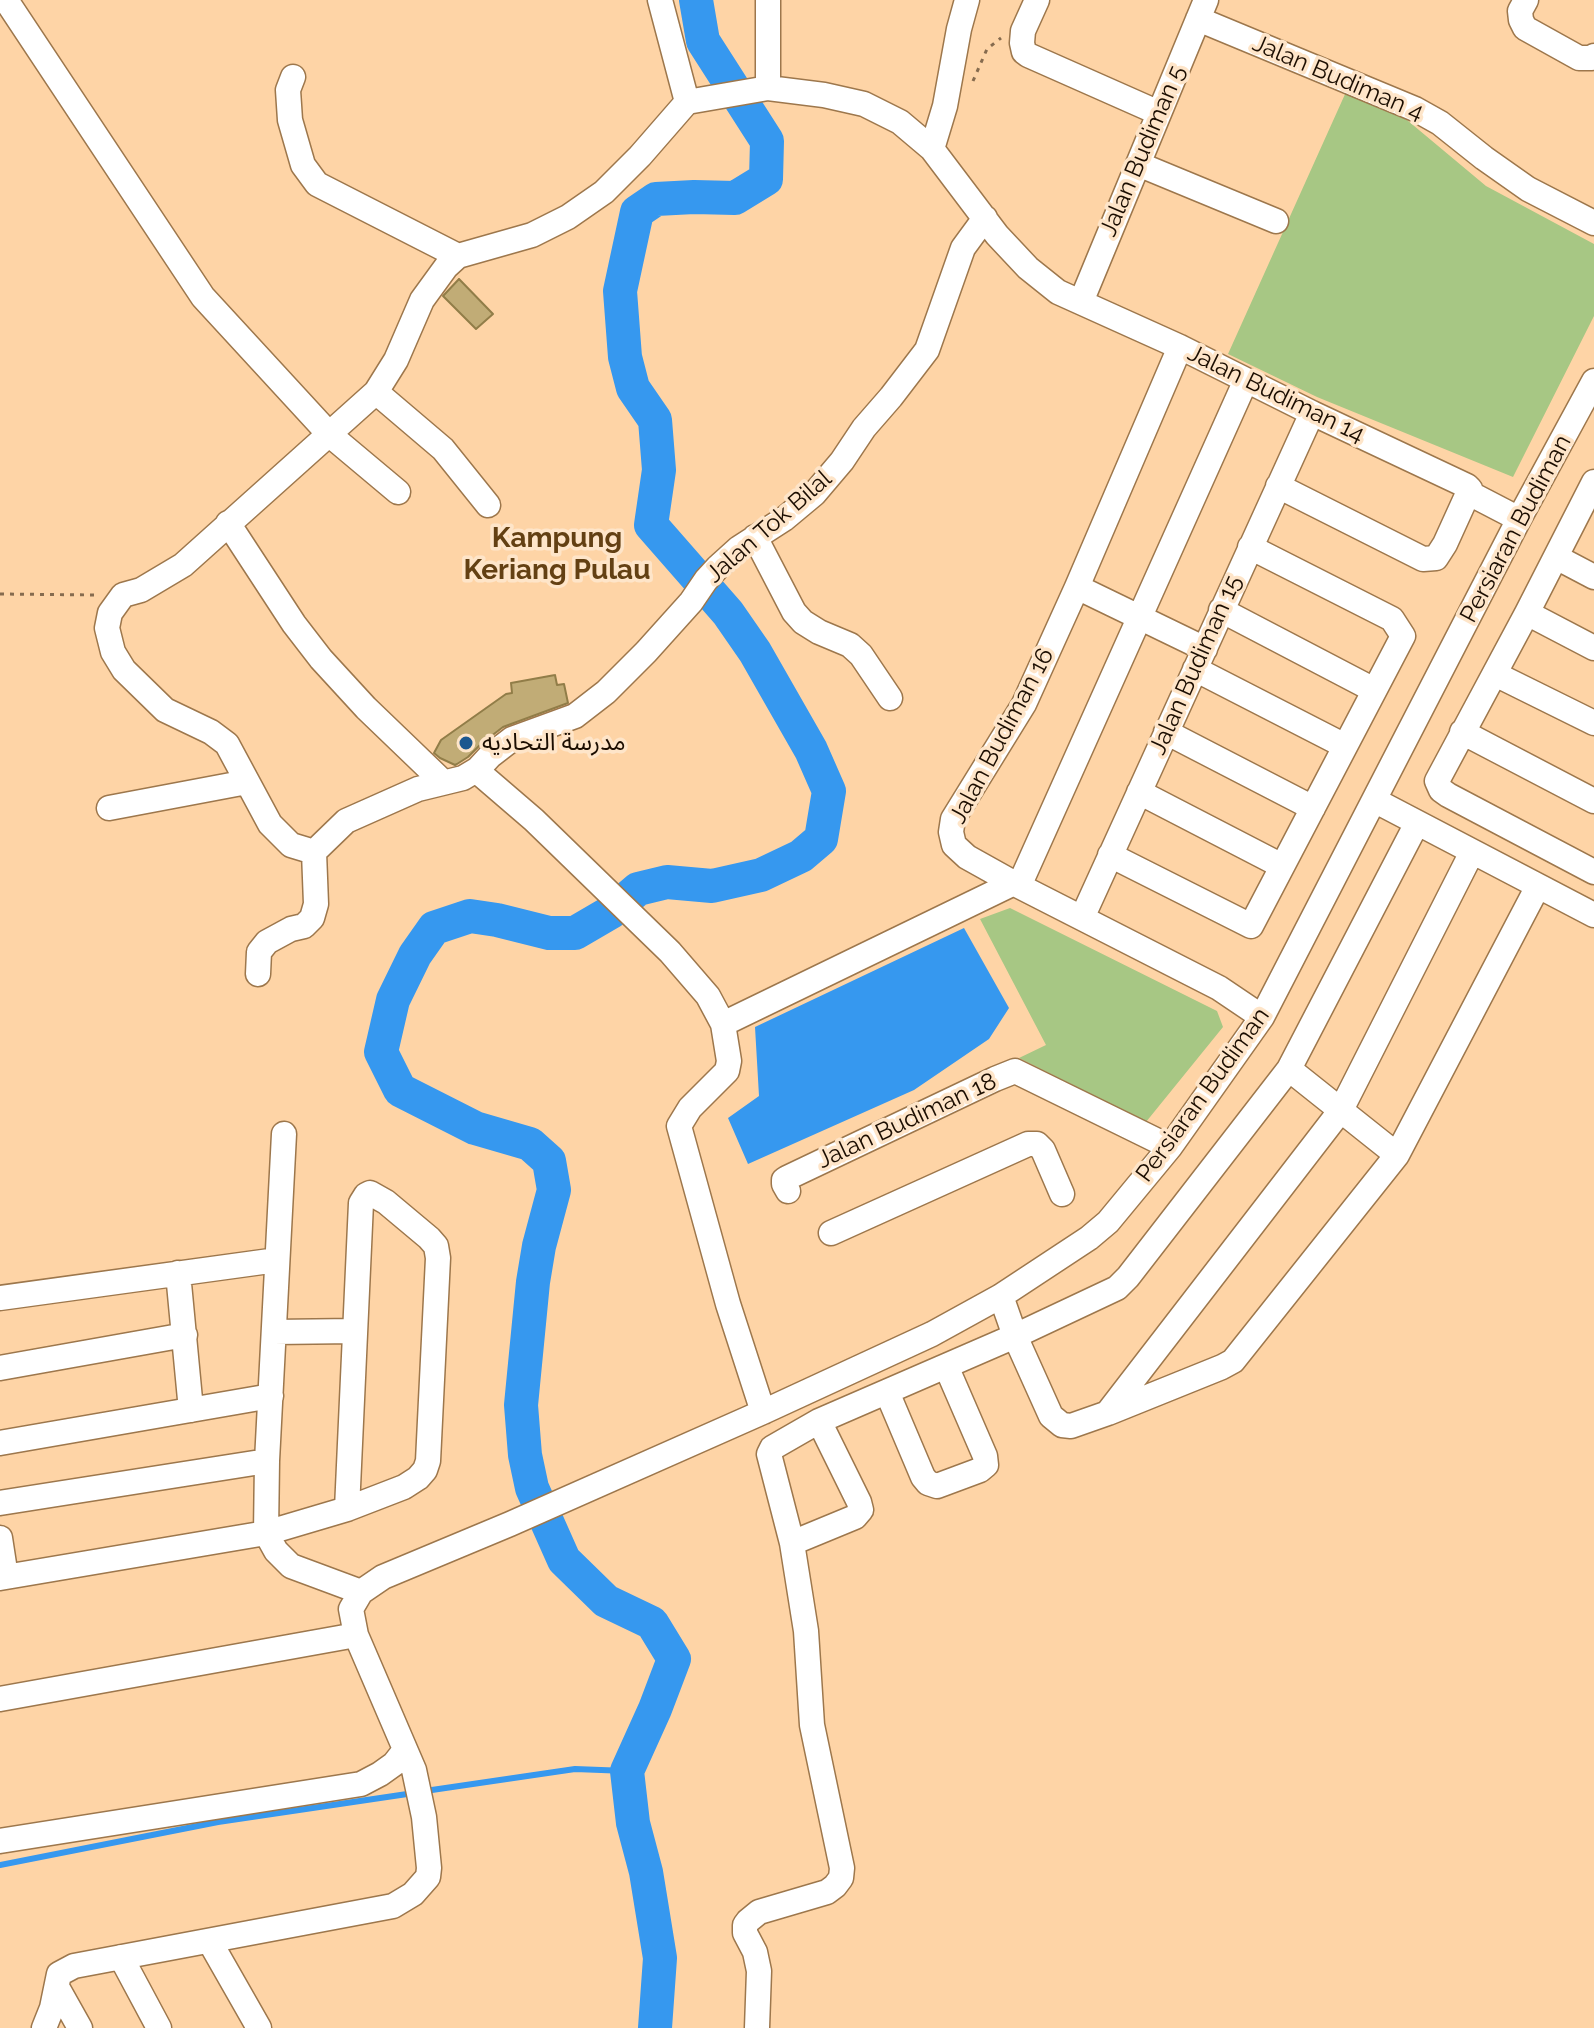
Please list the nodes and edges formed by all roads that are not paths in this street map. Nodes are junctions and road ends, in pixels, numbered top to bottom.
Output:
1 (6, 0) edge
2 (660, 0) edge
3 (768, 0) edge
4 (967, 0) edge
5 (1037, 0) edge
6 (1526, 0) edge
7 (1202, 10) edge
8 (1594, 56) edge
9 (293, 77) dead end
10 (757, 90) junction
11 (693, 101) junction
12 (1159, 113) junction
13 (932, 149) junction
14 (1138, 164) junction
15 (985, 218) junction
16 (1276, 221) dead end
17 (1594, 223) edge
18 (458, 256) junction
19 (1081, 302) junction
20 (1180, 347) junction
21 (1246, 380) junction
22 (1594, 381) edge
23 (376, 392) junction
24 (1312, 413) junction
25 (1586, 418) edge
26 (330, 435) junction
27 (1278, 486) junction
28 (1470, 491) junction
29 (1592, 491) edge
30 (398, 492) dead end
31 (488, 505) dead end
32 (1519, 519) junction
33 (228, 523) junction
34 (755, 537) junction
35 (1250, 547) junction
36 (1556, 557) junction
37 (1594, 577) edge
38 (1077, 587) junction
39 (1221, 610) junction
40 (1527, 613) junction
41 (1139, 618) junction
42 (1594, 648) edge
43 (1200, 659) junction
44 (1495, 674) junction
45 (1374, 690) junction
46 (890, 698) dead end
47 (1594, 723) edge
48 (1166, 732) junction
49 (1462, 732) junction
50 (1345, 746) junction
51 (478, 769) junction
52 (247, 782) junction
53 (443, 782) junction
54 (1139, 792) junction
55 (1374, 800) junction
56 (1594, 801) edge
57 (109, 808) dead end
58 (1313, 808) junction
59 (1417, 823) junction
60 (314, 852) junction
61 (1472, 852) junction
62 (1110, 855) junction
63 (1282, 866) junction
64 (1594, 872) edge
65 (1016, 884) junction
66 (1538, 886) junction
67 (1594, 915) edge
68 (1082, 918) junction
69 (258, 974) dead end
70 (1262, 1017) junction
71 (723, 1024) junction
72 (1289, 1069) junction
73 (1341, 1110) junction
74 (284, 1134) dead end
75 (1170, 1147) junction
76 (1397, 1155) junction
77 (788, 1191) dead end
78 (1062, 1194) dead end
79 (831, 1233) dead end
80 (277, 1260) junction
81 (178, 1273) junction
82 (1001, 1296) junction
83 (0, 1298) edge
84 (355, 1331) junction
85 (274, 1332) junction
86 (185, 1335) junction
87 (1015, 1336) junction
88 (946, 1366) junction
89 (0, 1368) edge
90 (887, 1392) junction
91 (271, 1396) junction
92 (191, 1410) junction
93 (763, 1412) junction
94 (1108, 1413) junction
95 (819, 1421) junction
96 (0, 1443) edge
97 (267, 1461) junction
98 (0, 1503) edge
99 (347, 1509) junction
100 (266, 1533) junction
101 (0, 1538) edge
102 (792, 1543) junction
103 (3, 1578) edge
104 (361, 1592) junction
105 (356, 1635) junction
106 (0, 1699) edge
107 (410, 1760) junction
108 (0, 1841) edge
109 (210, 1942) junction
110 (121, 1957) junction
111 (57, 1987) junction
112 (44, 2028) edge
113 (80, 2028) edge
114 (159, 2028) edge
115 (259, 2028) edge
116 (757, 2028) edge

1 - 26 street
2 - 11 street
3 - 10 street
4 - 13 street
5 - 12 street
6 - 8 street
7 - 12 street, Jalan Budiman 5
7 - 17 street, Jalan Budiman 4
9 - 18 street
10 - 11 street, Jalan Budiman 14
10 - 13 street, Jalan Budiman 14
11 - 18 street
12 - 14 street, Jalan Budiman 5
13 - 15 street, Jalan Budiman 14
14 - 16 street
14 - 19 street, Jalan Budiman 5
15 - 19 street, Jalan Budiman 14
15 - 34 street, Jalan Tok Bilal
18 - 23 street
19 - 20 street, Jalan Budiman 14
20 - 21 street, Jalan Budiman 14
20 - 38 street, Jalan Budiman 16
21 - 24 street, Jalan Budiman 14
21 - 41 street
22 - 25 street, Persiaran Budiman
23 - 26 street
23 - 31 street
24 - 27 street, Jalan Budiman 15
24 - 28 street, Jalan Budiman 14
25 - 32 street, Persiaran Budiman
26 - 30 street
26 - 33 street
27 - 28 street
27 - 35 street, Jalan Budiman 15
28 - 32 street, Jalan Budiman 14
29 - 36 street
32 - 55 street, Persiaran Budiman
33 - 52 street
33 - 53 street
34 - 46 street
34 - 51 street, Jalan Tok Bilal
35 - 39 street, Jalan Budiman 15
35 - 45 street
36 - 37 street
36 - 40 street
38 - 41 street
38 - 65 street, Jalan Budiman 16
39 - 43 street, Jalan Budiman 15
39 - 45 street
40 - 42 street
40 - 44 street
41 - 43 street
41 - 65 street
43 - 48 street, Jalan Budiman 15
43 - 50 street
44 - 47 street
44 - 49 street
45 - 50 street
48 - 54 street, Jalan Budiman 15
48 - 58 street
49 - 56 street
49 - 64 street
50 - 58 street
51 - 53 street
51 - 71 street
52 - 57 street
52 - 60 street
53 - 60 street
54 - 62 street, Jalan Budiman 15
54 - 63 street
55 - 59 street
55 - 70 street, Persiaran Budiman
58 - 63 street
59 - 61 street
59 - 72 street
60 - 69 street
61 - 66 street
61 - 73 street
62 - 63 street
62 - 68 street, Jalan Budiman 15
65 - 68 street, Jalan Budiman 16
65 - 71 street
66 - 67 street
66 - 76 street
68 - 70 street, Jalan Budiman 16
70 - 75 street, Persiaran Budiman
71 - 93 street
72 - 73 street
72 - 87 street
73 - 76 street
73 - 94 street
74 - 80 street
75 - 77 street, Jalan Budiman 18
75 - 82 street, Persiaran Budiman
76 - 94 street
78 - 79 street
80 - 81 street
80 - 85 street
81 - 83 street
81 - 86 street
82 - 87 street
82 - 93 street, Persiaran Budiman
84 - 85 street
84 - 99 street
84 - 99 street
85 - 91 street
86 - 89 street
86 - 92 street
87 - 88 street
87 - 94 street
88 - 90 street
88 - 90 street
90 - 95 street
91 - 92 street
91 - 97 street
92 - 96 street
93 - 104 street, Persiaran Budiman
95 - 102 street
95 - 102 street
97 - 98 street
97 - 100 street
99 - 100 street
100 - 103 street
100 - 104 street
101 - 103 street
102 - 116 street
104 - 105 street
105 - 106 street
105 - 107 street
107 - 108 street
107 - 109 street
109 - 110 street
109 - 115 street
110 - 111 street
110 - 114 street
111 - 112 street
111 - 113 street

